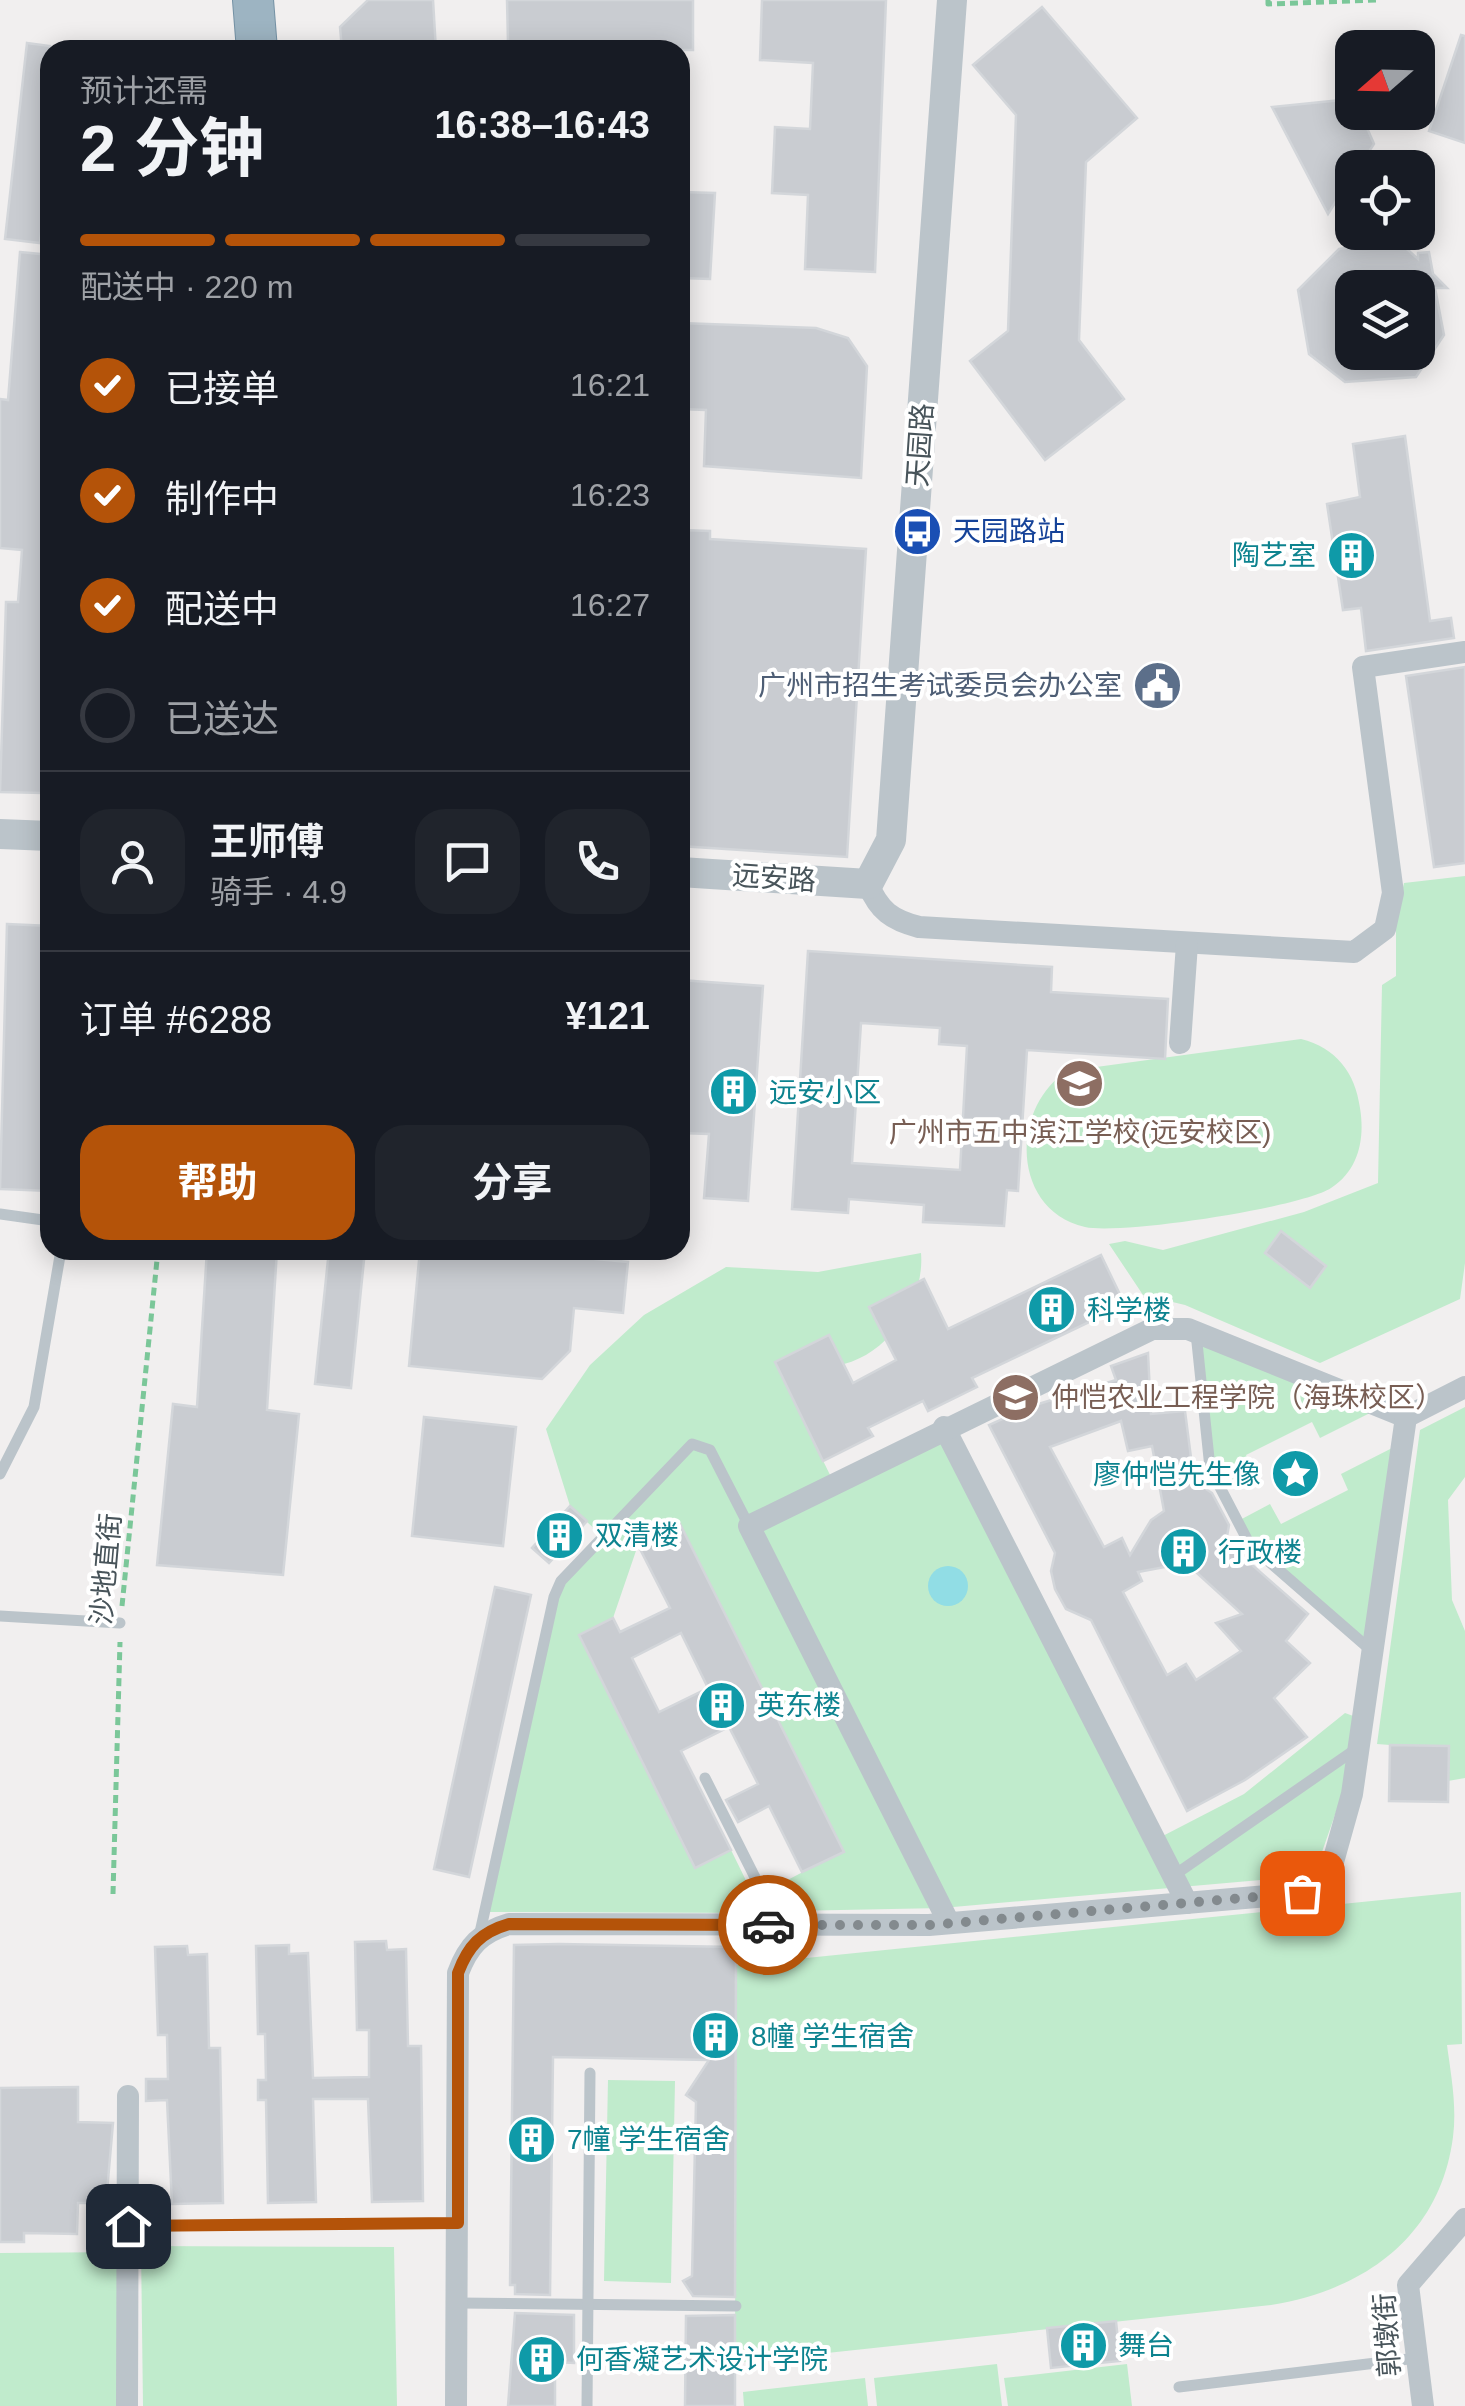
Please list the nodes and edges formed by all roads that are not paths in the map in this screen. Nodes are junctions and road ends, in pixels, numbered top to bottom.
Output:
1 (254, 0) edge
2 (952, 0) edge
3 (257, 40) edge
4 (1465, 652) edge
5 (0, 834) edge
6 (40, 836) edge
7 (690, 873) edge
8 (868, 884) junction
9 (1187, 944) junction
10 (1180, 1043) dead end
11 (0, 1214) edge
12 (40, 1220) edge
13 (58, 1260) edge
14 (1196, 1332) junction
15 (1465, 1387) edge
16 (1406, 1417) junction
17 (944, 1428) junction
18 (0, 1474) edge
19 (749, 1526) junction
20 (0, 1616) edge
21 (120, 1623) road end
22 (1373, 1652) junction
23 (1360, 1746) junction
24 (706, 1778) dead end
25 (1174, 1876) junction
26 (1187, 1903) junction
27 (949, 1923) junction
28 (780, 1925) junction
29 (479, 1937) junction
30 (590, 2073) dead end
31 (128, 2096) dead end
32 (1465, 2220) edge
33 (458, 2223) junction
34 (128, 2226) junction
35 (458, 2304) junction
36 (588, 2305) junction
37 (736, 2306) dead end
38 (1417, 2358) junction
39 (1179, 2387) dead end
40 (127, 2406) edge
41 (456, 2406) edge
42 (587, 2406) edge
43 (1424, 2406) edge

1 - 3 highway
2 - 8 street, 天园路
4 - 9 street
5 - 6 street
7 - 8 street, 远安路
8 - 9 street
9 - 10 street
11 - 12 lane
13 - 18 lane
14 - 16 street
14 - 17 street
14 - 22 lane
15 - 16 street
16 - 22 street
17 - 19 street
17 - 25 street
19 - 27 street
19 - 29 lane
20 - 21 lane
22 - 23 street
23 - 25 lane
23 - 26 street
24 - 28 lane
25 - 26 street
26 - 27 street
27 - 28 street
28 - 29 street
29 - 33 street
30 - 36 lane
31 - 34 street
32 - 38 street, 郭墩街
33 - 34 lane
33 - 35 street
34 - 40 street
35 - 36 lane
35 - 41 street
36 - 37 lane
36 - 42 lane
38 - 39 lane
38 - 43 street, 郭墩街

